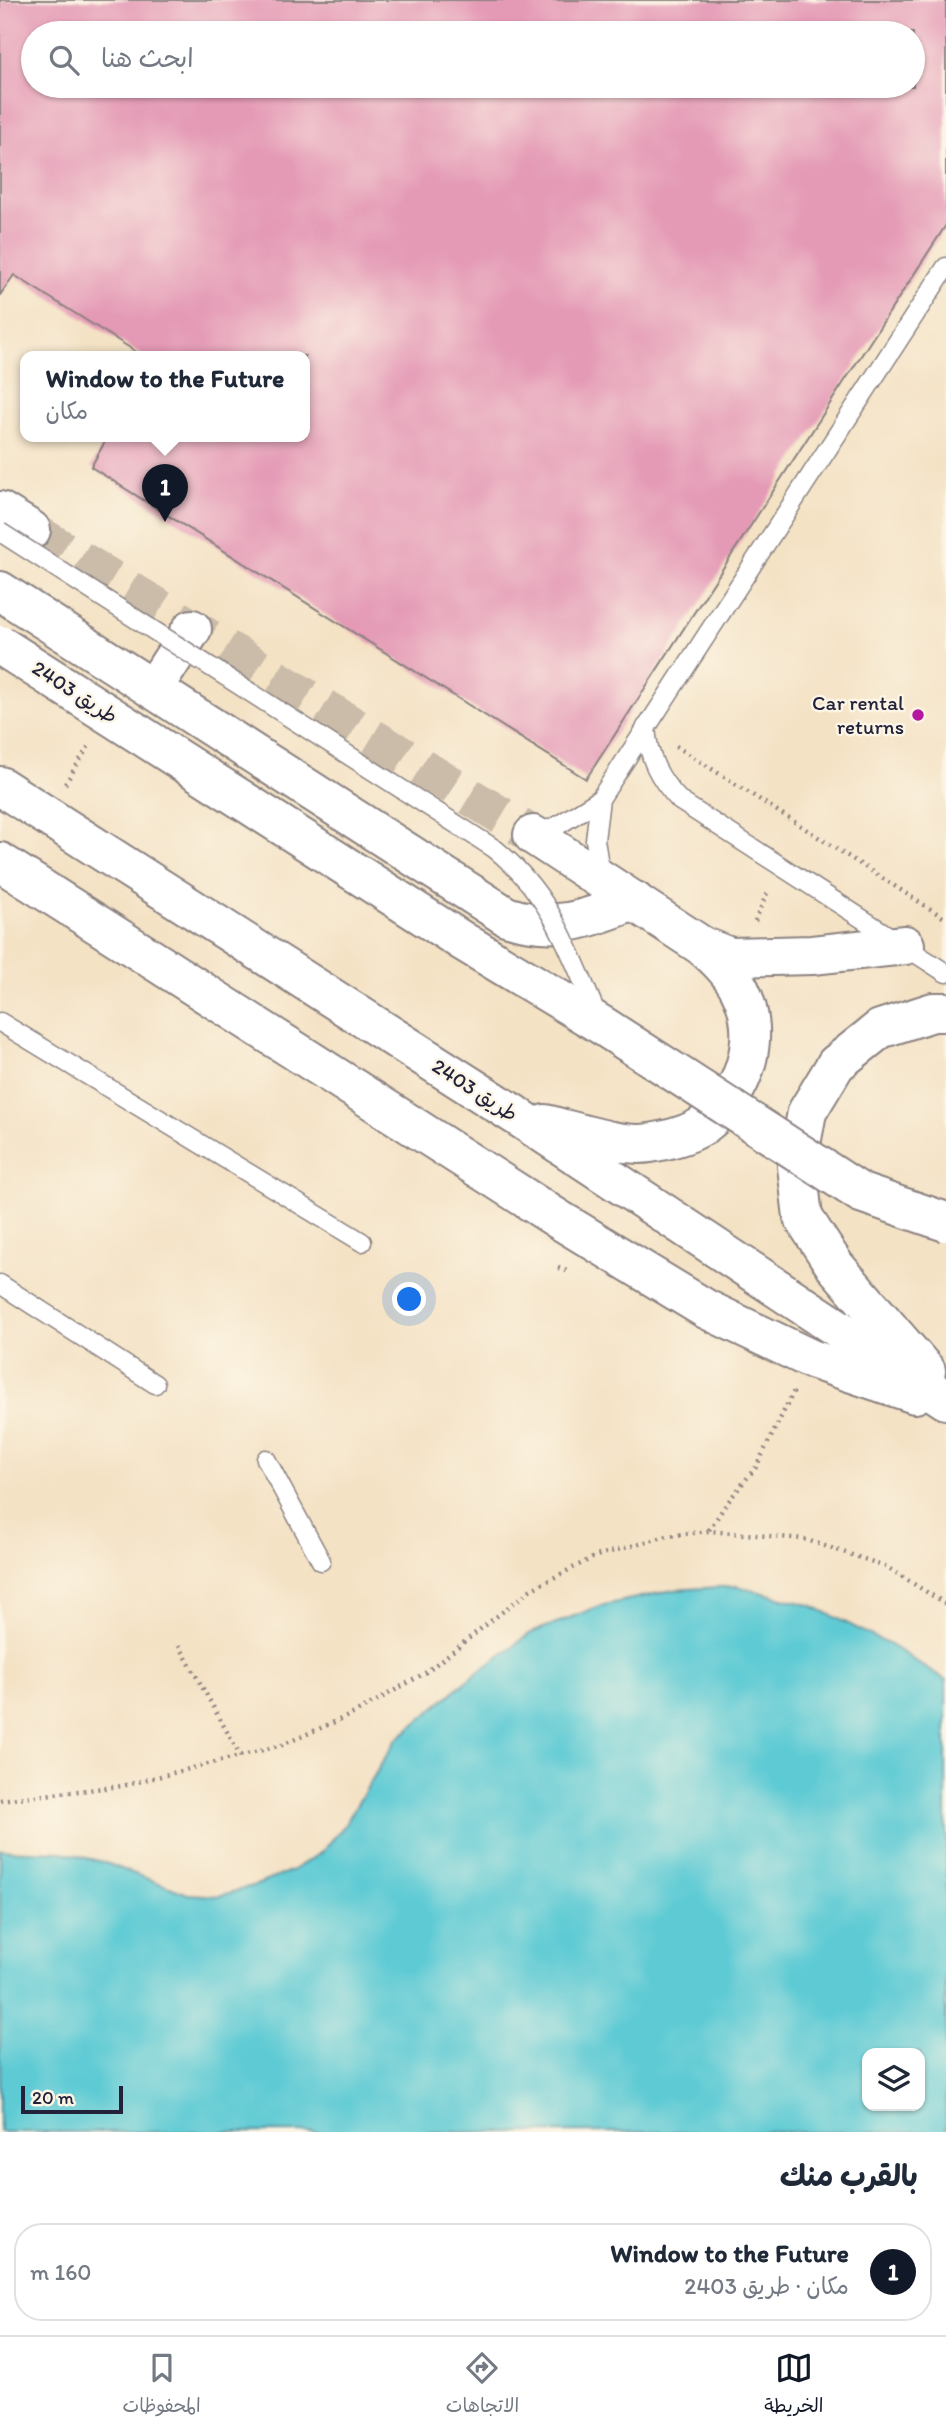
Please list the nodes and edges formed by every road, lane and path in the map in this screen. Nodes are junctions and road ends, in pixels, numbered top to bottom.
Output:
1 (946, 267) edge
2 (10, 524) edge
3 (0, 591) edge
4 (192, 629) dead end
5 (0, 645) edge
6 (153, 689) junction
7 (646, 727) junction
8 (0, 786) edge
9 (600, 799) junction
10 (533, 835) joint
11 (0, 862) edge
12 (601, 880) junction
13 (635, 901) junction
14 (946, 919) edge
15 (905, 945) junction
16 (702, 946) junction
17 (946, 973) edge
18 (946, 1012) edge
19 (0, 1022) edge
20 (603, 1026) junction
21 (520, 1118) junction
22 (946, 1222) edge
23 (362, 1242) dead end
24 (0, 1284) edge
25 (811, 1359) junction
26 (155, 1384) dead end
27 (946, 1394) edge
28 (946, 1402) edge
29 (266, 1459) dead end
30 (709, 1531) junction
31 (321, 1561) dead end
32 (946, 1604) edge
33 (179, 1645) dead end
34 (241, 1757) junction
35 (0, 1800) edge

1 - 7 lane
2 - 20 lane, bridge
3 - 6 main road
4 - 6 main road
5 - 20 main road, طريق 2403, bridge
6 - 13 main road
7 - 9 lane
7 - 14 path
7 - 15 lane
8 - 21 main road, طريق 2403
9 - 10 lane
9 - 12 lane
10 - 12 main road
11 - 25 main road
12 - 13 main road
13 - 16 main road
15 - 16 main road
15 - 17 lane
16 - 21 main road
18 - 27 main road
19 - 23 lane
20 - 22 main road, طريق 2403, bridge
21 - 28 main road, طريق 2403
24 - 26 lane
25 - 28 main road
25 - 30 path
29 - 31 lane
30 - 32 path
30 - 34 path
33 - 34 path
34 - 35 path

